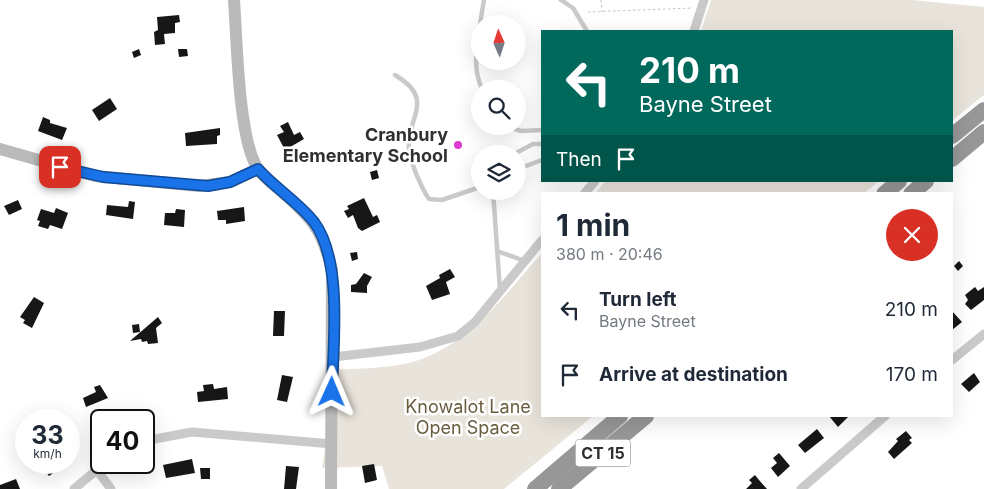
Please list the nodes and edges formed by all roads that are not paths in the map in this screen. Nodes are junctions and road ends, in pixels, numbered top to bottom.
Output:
1 (234, 0) edge
2 (484, 0) edge
3 (561, 0) edge
4 (703, 4) edge
5 (482, 15) edge
6 (586, 30) edge
7 (694, 30) edge
8 (396, 75) dead end
9 (984, 110) edge
10 (541, 130) edge
11 (526, 131) edge
12 (984, 132) edge
13 (953, 135) edge
14 (541, 144) edge
15 (526, 148) edge
16 (0, 149) edge
17 (953, 158) edge
18 (541, 160) edge
19 (526, 166) edge
20 (258, 169) junction
21 (594, 182) edge
22 (898, 182) edge
23 (925, 182) edge
24 (471, 190) edge
25 (586, 192) edge
26 (886, 192) edge
27 (913, 192) edge
28 (494, 200) edge
29 (541, 241) edge
30 (497, 250) junction
31 (524, 261) junction
32 (500, 290) junction
33 (984, 334) edge
34 (333, 357) junction
35 (953, 359) edge
36 (619, 417) edge
37 (645, 417) edge
38 (884, 417) edge
39 (155, 439) edge
40 (332, 444) junction
41 (92, 474) edge
42 (100, 474) edge
43 (74, 489) edge
44 (111, 489) edge
45 (331, 489) edge
46 (535, 489) edge
47 (559, 489) edge
48 (801, 489) edge

1 - 20 street
2 - 5 lane
3 - 6 lane
4 - 7 street
8 - 24 lane
9 - 13 highway
10 - 11 lane
12 - 17 highway
14 - 15 lane
16 - 20 street
18 - 19 lane
20 - 34 street
21 - 25 street
22 - 26 highway
23 - 27 highway
28 - 30 lane
29 - 31 street
30 - 31 lane
30 - 32 lane
31 - 32 street
32 - 34 street
33 - 35 street
34 - 40 street
36 - 46 highway, CT 15
37 - 47 highway, CT 15
38 - 48 street
39 - 40 street
40 - 45 street
41 - 43 street
42 - 44 street

